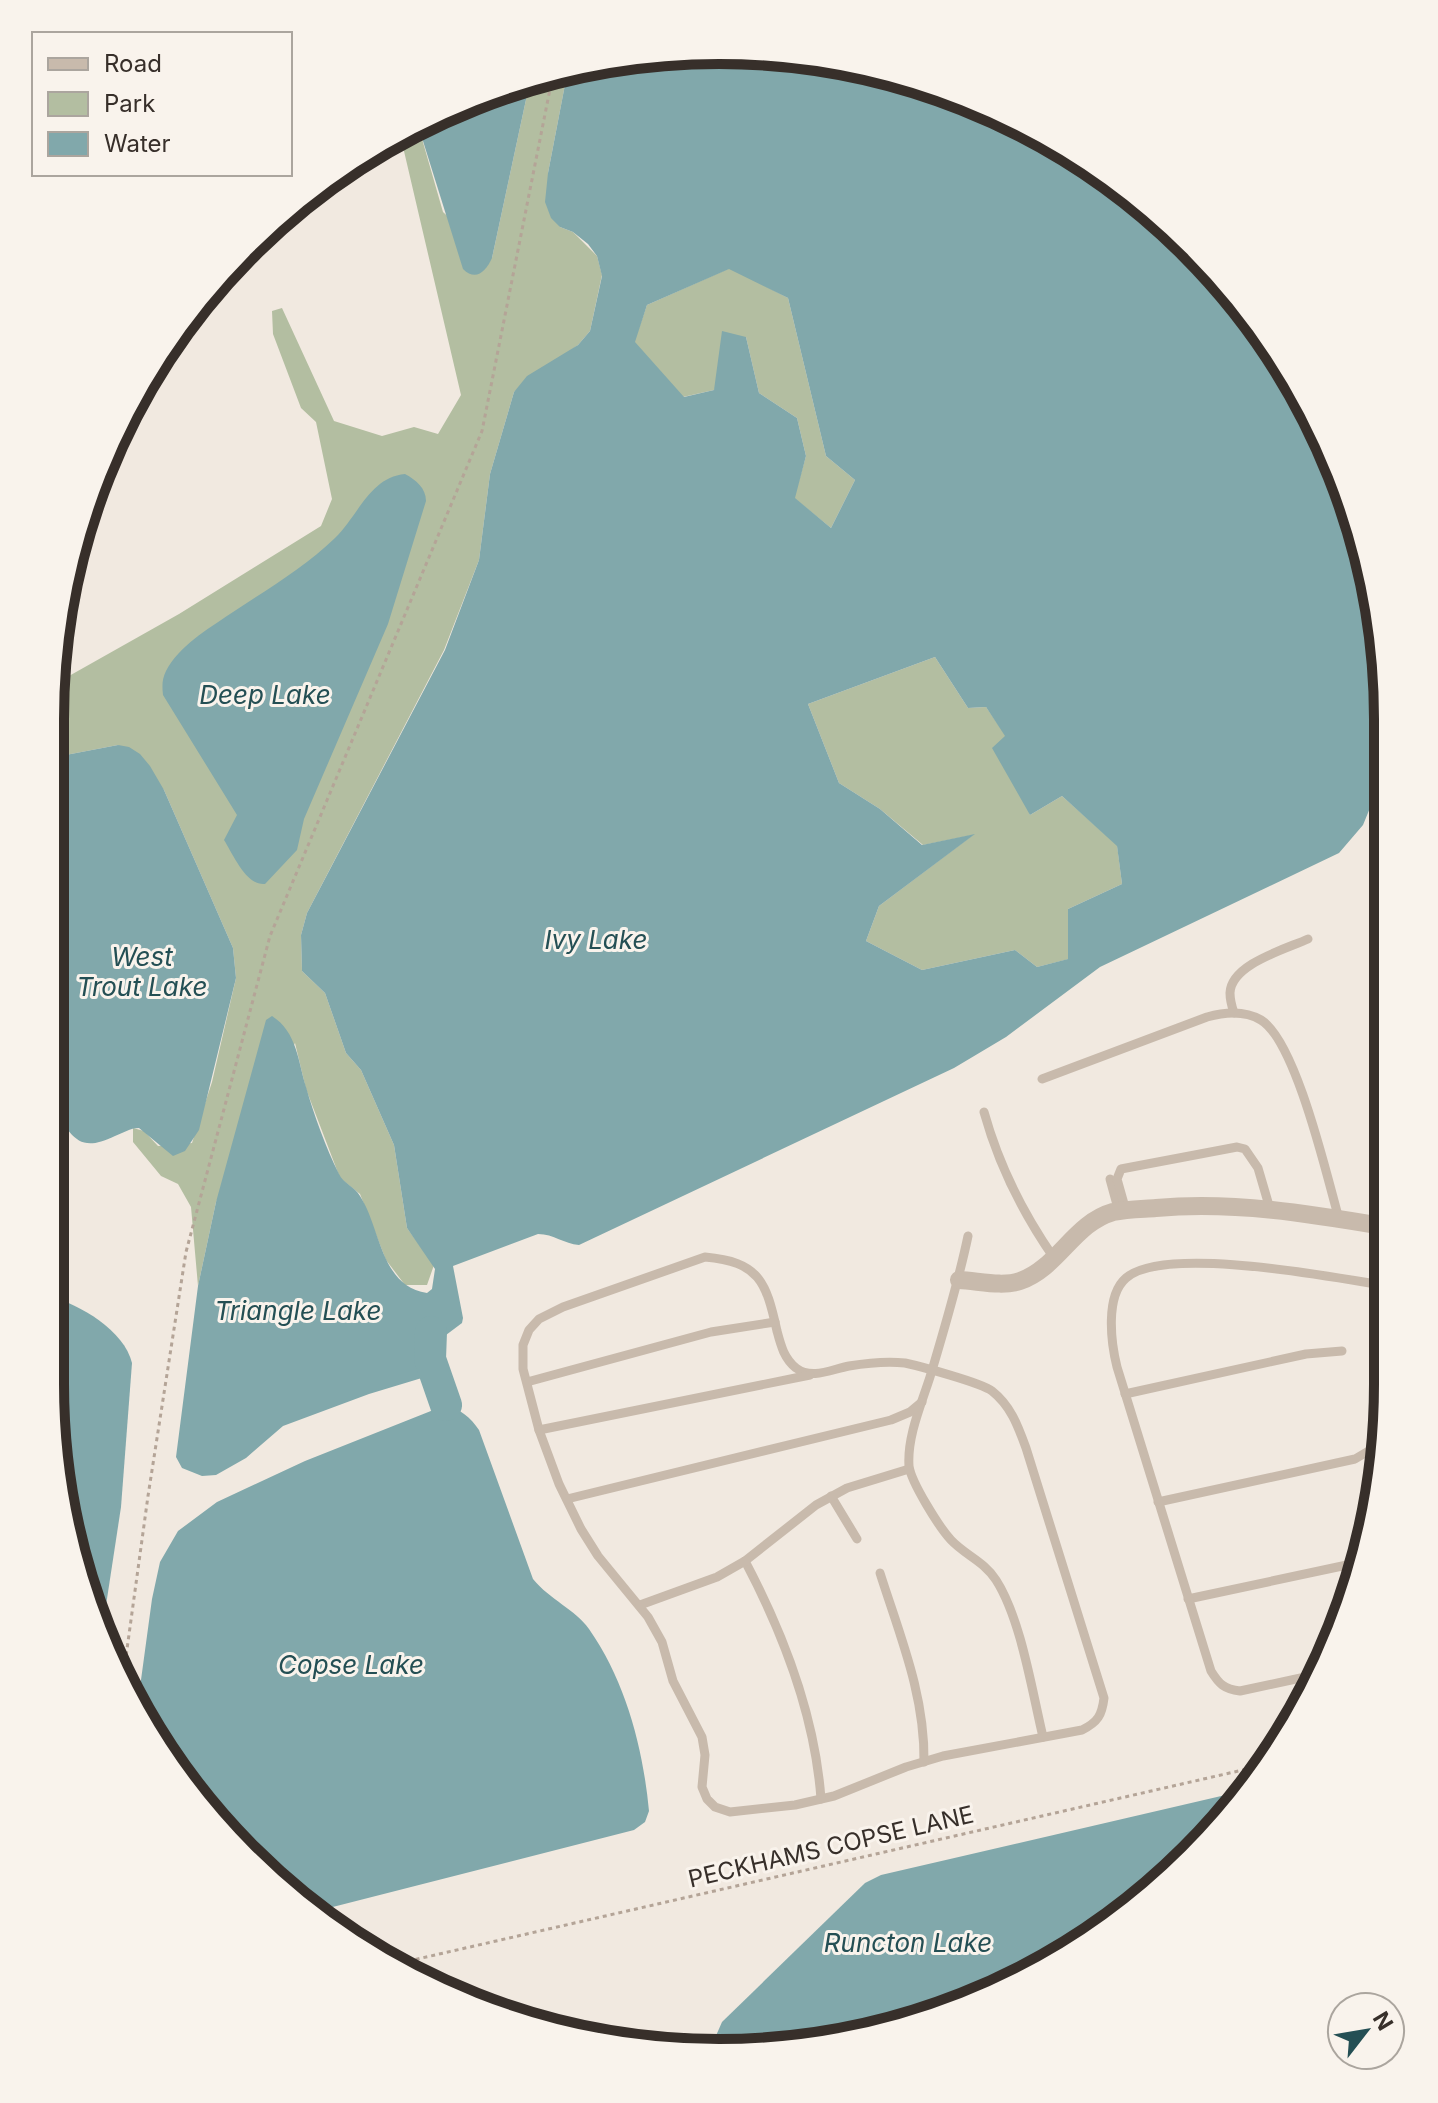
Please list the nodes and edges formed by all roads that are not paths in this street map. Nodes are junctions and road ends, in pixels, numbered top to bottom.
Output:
1 (1308, 939) dead end
2 (1234, 1013) junction
3 (1042, 1079) dead end
4 (984, 1112) dead end
5 (1110, 1179) dead end
6 (1270, 1209) junction
7 (1123, 1211) junction
8 (1339, 1219) junction
9 (1374, 1225) edge
10 (968, 1236) dead end
11 (1054, 1258) junction
12 (959, 1280) junction
13 (1374, 1284) edge
14 (775, 1322) junction
15 (1342, 1351) dead end
16 (931, 1372) junction
17 (813, 1374) junction
18 (527, 1382) junction
19 (1125, 1394) junction
20 (922, 1402) junction
21 (539, 1430) junction
22 (1370, 1450) edge
23 (909, 1469) junction
24 (831, 1496) junction
25 (567, 1499) junction
26 (1158, 1502) junction
27 (857, 1539) dead end
28 (745, 1561) junction
29 (1349, 1565) edge
30 (880, 1573) dead end
31 (1188, 1599) junction
32 (640, 1605) junction
33 (1304, 1677) edge
34 (1043, 1737) junction
35 (924, 1762) junction
36 (821, 1799) junction

1 - 2 lane
2 - 3 lane
2 - 8 lane
4 - 11 lane
5 - 7 lane
6 - 7 street
6 - 7 lane
6 - 8 street
7 - 11 street
8 - 9 street
10 - 12 lane
11 - 12 street
12 - 16 lane
13 - 19 lane
14 - 17 lane
14 - 18 lane
14 - 18 lane
15 - 19 lane
16 - 17 lane
16 - 20 lane
16 - 34 lane
17 - 21 lane
18 - 21 lane
19 - 26 lane
20 - 23 lane
20 - 25 lane
21 - 25 lane
22 - 26 lane
23 - 24 lane
23 - 34 lane
24 - 27 lane
24 - 28 lane
25 - 32 lane
26 - 31 lane
28 - 32 lane
28 - 36 lane
29 - 31 lane
30 - 35 lane
31 - 33 lane
32 - 36 lane
34 - 35 lane
35 - 36 lane

